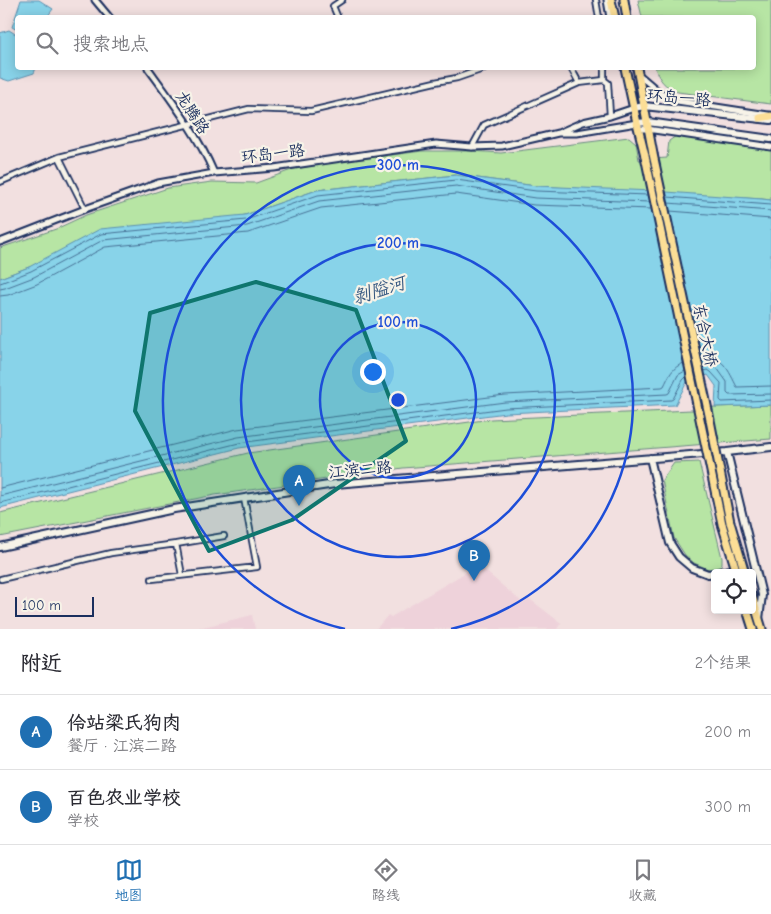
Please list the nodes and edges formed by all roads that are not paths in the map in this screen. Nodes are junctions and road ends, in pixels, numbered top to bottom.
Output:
1 (95, 0) edge
2 (342, 0) edge
3 (596, 0) edge
4 (606, 0) edge
5 (611, 0) edge
6 (624, 0) edge
7 (108, 15) edge
8 (337, 15) edge
9 (598, 15) edge
10 (609, 15) edge
11 (614, 15) edge
12 (626, 15) edge
13 (149, 70) edge
14 (480, 70) edge
15 (572, 70) edge
16 (604, 70) edge
17 (625, 70) edge
18 (638, 71) edge
19 (604, 80) junction
20 (579, 83) junction
21 (644, 106) junction
22 (634, 108) junction
23 (771, 115) edge
24 (610, 116) junction
25 (760, 118) junction
26 (771, 120) edge
27 (188, 124) junction
28 (648, 125) junction
29 (638, 126) junction
30 (558, 133) junction
31 (771, 140) edge
32 (472, 147) junction
33 (771, 147) edge
34 (649, 155) junction
35 (59, 157) junction
36 (214, 173) junction
37 (0, 182) edge
38 (84, 209) junction
39 (0, 242) edge
40 (771, 447) edge
41 (727, 452) junction
42 (650, 458) junction
43 (244, 498) junction
44 (726, 523) junction
45 (224, 536) dead end
46 (176, 544) junction
47 (0, 547) edge
48 (736, 569) edge
49 (743, 569) edge
50 (711, 574) edge
51 (182, 576) junction
52 (1, 579) edge
53 (152, 579) dead end
54 (756, 610) edge
55 (748, 614) edge
56 (759, 620) junction
57 (753, 629) edge
58 (762, 629) edge

1 - 7 street
2 - 8 street
3 - 9 street
4 - 10 street
5 - 11 main road
6 - 12 main road
13 - 27 street, 龙腾路
14 - 27 street
15 - 20 street
16 - 19 street
17 - 22 main road
18 - 21 main road
18 - 23 street
19 - 20 street
19 - 24 street
20 - 32 street
21 - 22 main road, 环岛一路
21 - 25 main road, 环岛一路
21 - 28 main road
22 - 24 street, 环岛一路
22 - 29 main road
23 - 25 main road
24 - 30 street, 环岛一路
25 - 26 main road, 环岛一路
27 - 35 street
27 - 36 street, 龙腾路
28 - 29 main road, 环岛一路
28 - 31 main road, 环岛一路
28 - 33 street
28 - 34 main road
29 - 30 street, 环岛一路
29 - 34 main road
30 - 32 street, 环岛一路
32 - 36 street, 环岛一路
34 - 44 main road, 东合大桥, bridge
35 - 37 street
35 - 38 street
36 - 38 street, 环岛一路
38 - 39 street, 环岛一路
40 - 41 main road, 江滨二路
41 - 42 main road, 江滨二路
41 - 56 main road
42 - 43 main road, 江滨二路
42 - 50 main road
43 - 47 main road, 江滨二路
43 - 51 street
44 - 48 main road
44 - 49 main road
45 - 46 street
46 - 51 street
46 - 52 street
51 - 53 street
54 - 56 main road
55 - 57 main road
56 - 58 main road

